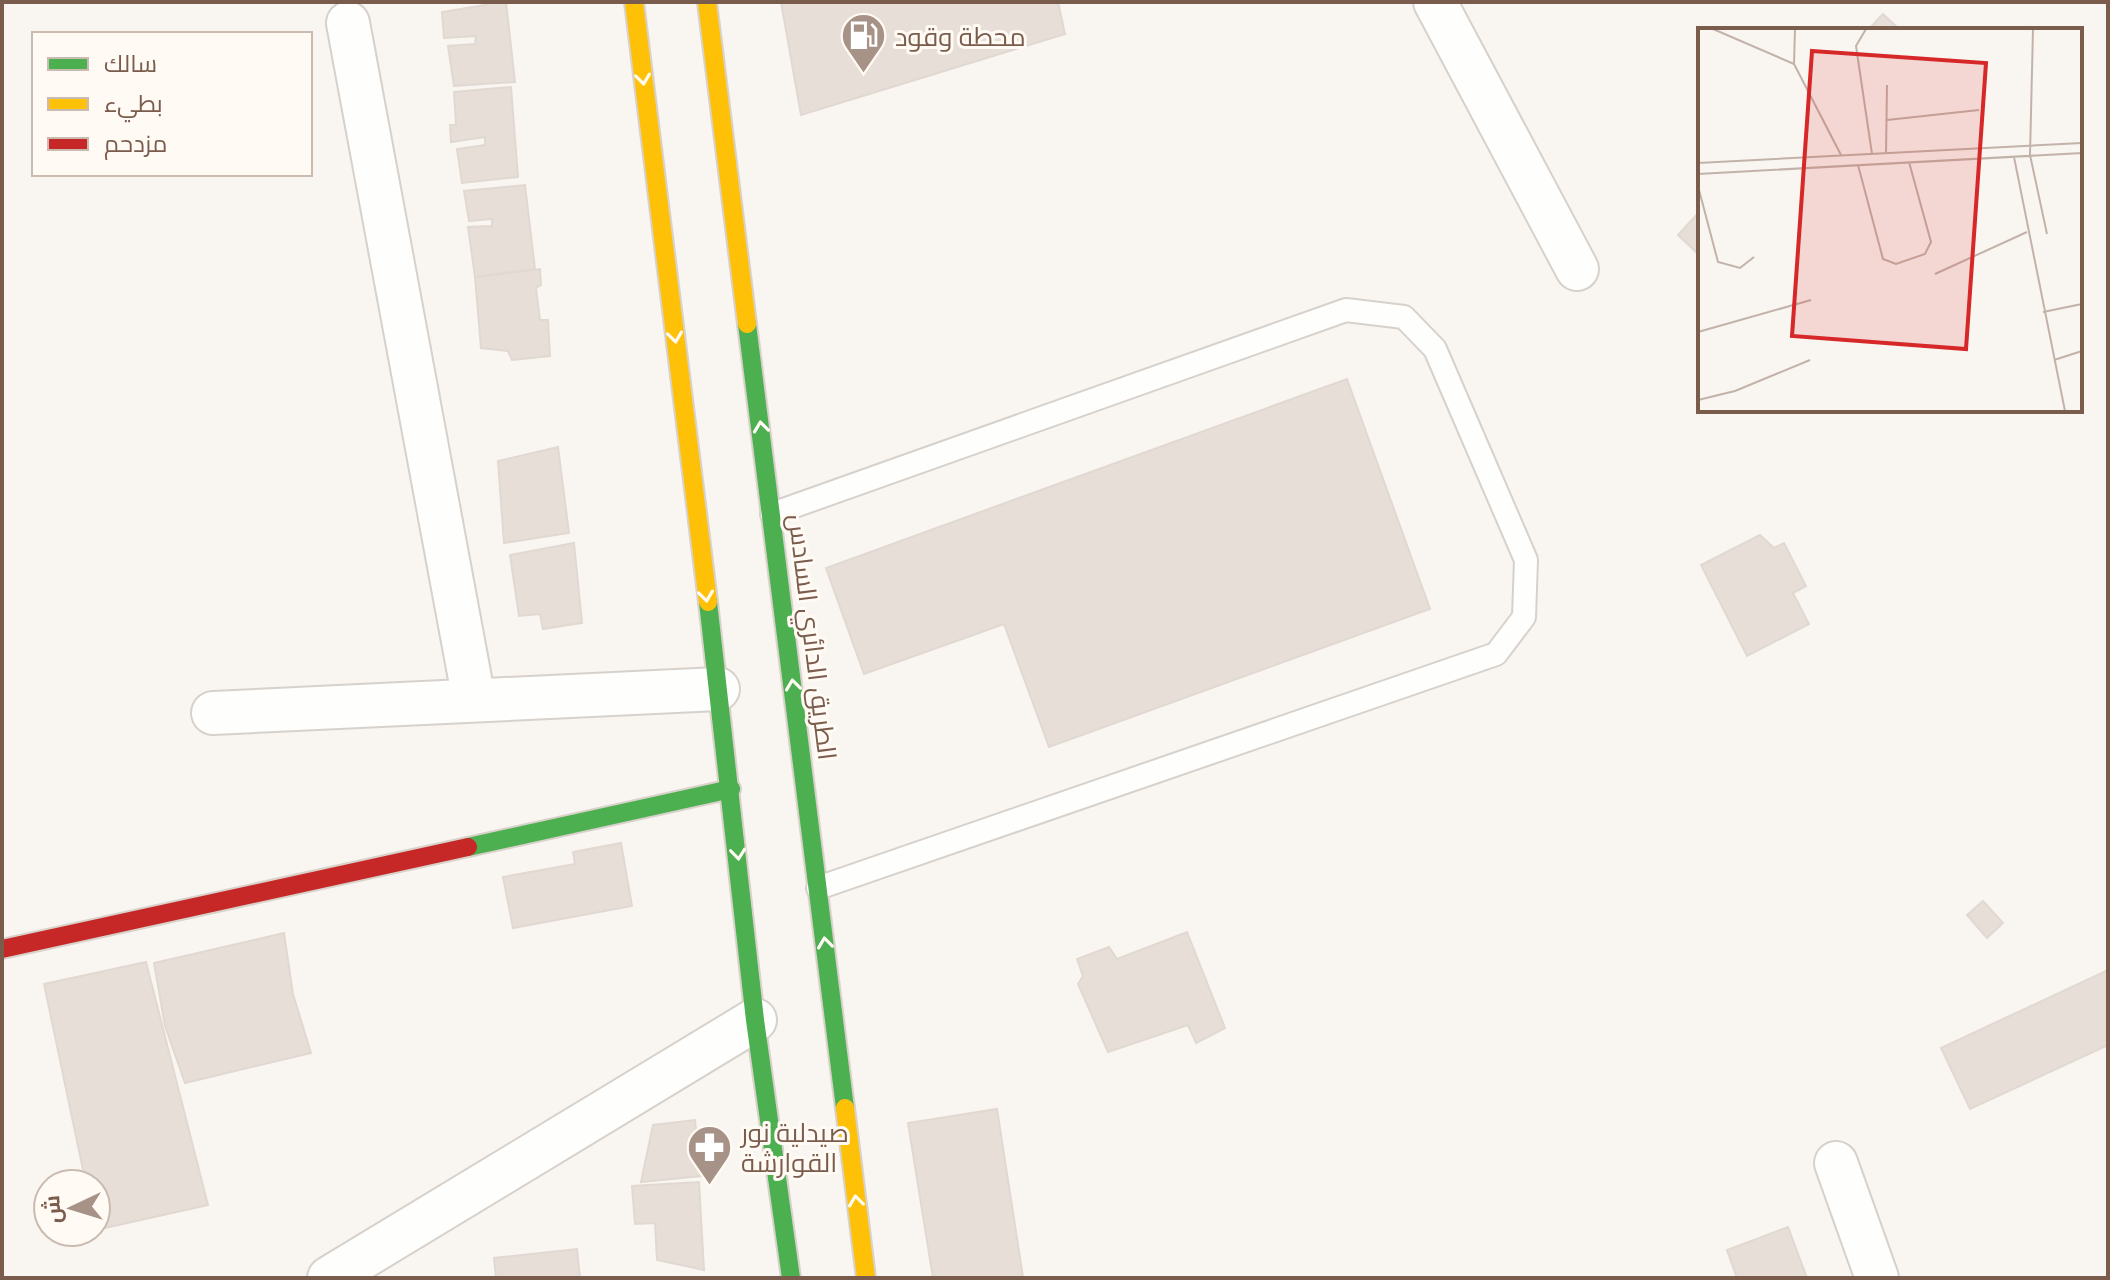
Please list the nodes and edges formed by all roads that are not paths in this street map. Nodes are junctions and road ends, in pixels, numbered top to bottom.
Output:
1 (634, 2) edge
2 (707, 2) edge
3 (1435, 2) edge
4 (348, 23) dead end
5 (1577, 269) dead end
6 (772, 514) junction
7 (718, 689) junction
8 (474, 700) junction
9 (213, 713) dead end
10 (731, 789) junction
11 (818, 888) junction
12 (2, 949) edge
13 (755, 1020) junction
14 (1836, 1163) dead end
15 (329, 1278) edge
16 (791, 1278) edge
17 (866, 1278) edge
18 (1877, 1278) edge

1 -> 7 main road
6 -> 2 main road, الطريق الدائري السادس
3 - 5 street
4 - 8 street
11 -> 6 main road, الطريق الدائري السادس
6 - 11 lane
7 - 8 street
7 - 10 main road
8 - 9 street
10 - 12 main road
10 -> 13 main road
17 -> 11 main road, الطريق الدائري السادس
13 - 15 street
13 - 16 main road
14 - 18 street

